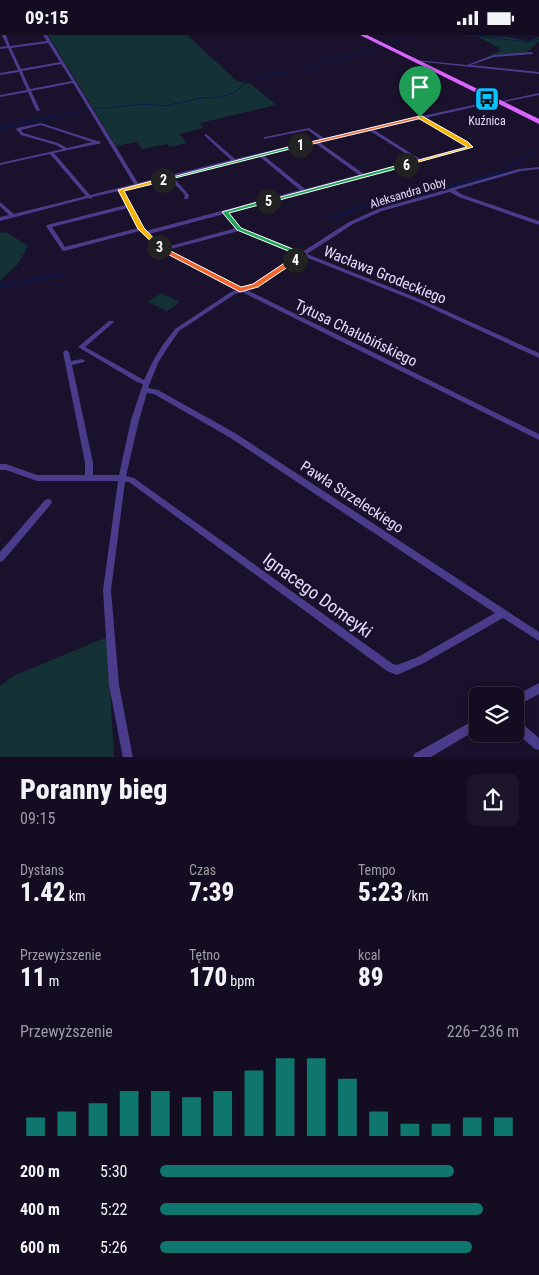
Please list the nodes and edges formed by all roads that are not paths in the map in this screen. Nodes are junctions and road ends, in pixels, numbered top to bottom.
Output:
1 (4, 35) edge
2 (45, 35) edge
3 (362, 35) edge
4 (49, 42) junction
5 (9, 47) junction
6 (0, 48) edge
7 (532, 53) dead end
8 (416, 61) junction
9 (62, 63) junction
10 (469, 65) junction
11 (21, 70) junction
12 (539, 73) edge
13 (0, 74) edge
14 (74, 82) junction
15 (30, 90) junction
16 (539, 94) edge
17 (0, 95) edge
18 (498, 102) junction
19 (38, 110) dead end
20 (420, 117) junction
21 (539, 122) edge
22 (370, 129) junction
23 (206, 135) dead end
24 (265, 138) dead end
25 (324, 140) junction
26 (110, 141) junction
27 (316, 142) junction
28 (99, 143) junction
29 (66, 149) junction
30 (51, 153) junction
31 (260, 154) junction
32 (235, 161) junction
33 (420, 161) junction
34 (0, 164) edge
35 (539, 168) edge
36 (364, 176) junction
37 (171, 178) junction
38 (138, 185) junction
39 (121, 190) junction
40 (451, 190) junction
41 (304, 191) junction
42 (90, 198) junction
43 (186, 198) dead end
44 (0, 203) edge
45 (129, 206) junction
46 (225, 212) junction
47 (13, 216) junction
48 (0, 219) edge
49 (539, 223) edge
50 (239, 229) junction
51 (143, 231) junction
52 (162, 250) junction
53 (303, 255) junction
54 (240, 290) junction
55 (111, 322) dead end
56 (66, 352) dead end
57 (539, 356) edge
58 (82, 361) dead end
59 (69, 364) junction
60 (146, 386) junction
61 (539, 437) edge
62 (0, 467) edge
63 (89, 477) junction
64 (122, 478) junction
65 (48, 501) dead end
66 (0, 558) edge
67 (504, 613) junction
68 (539, 637) edge
69 (539, 688) edge
70 (524, 697) edge
71 (469, 728) edge
72 (524, 732) edge
73 (539, 745) edge
74 (128, 757) edge
75 (418, 757) edge

1 - 5 street
2 - 4 street
3 - 8 main road
4 - 5 street
4 - 9 street
5 - 6 street
5 - 11 street
7 - 10 street
8 - 10 street
8 - 18 main road
9 - 11 street
9 - 14 street
10 - 12 street
11 - 13 street
11 - 15 street
14 - 15 street
14 - 26 street
15 - 17 street
15 - 19 street
16 - 18 street
18 - 20 street
18 - 21 main road
20 - 22 street
20 - 33 street
22 - 25 street
22 - 33 street
23 - 32 street
24 - 25 street
25 - 27 street
26 - 28 street
26 - 38 street
27 - 31 street
27 - 36 street
28 - 29 street
28 - 29 street
29 - 30 street
30 - 34 street
30 - 42 street
31 - 32 street
31 - 41 street
32 - 37 street
33 - 36 street
35 - 40 street, Aleksandra Doby
36 - 41 street
37 - 38 street
37 - 43 street
38 - 39 street
39 - 42 street
39 - 45 street, Tytusa Chałubińskiego
40 - 49 street
40 - 53 street, Aleksandra Doby
41 - 46 street
42 - 47 street
44 - 47 street
45 - 51 street, Tytusa Chałubińskiego
45 - 51 street
46 - 50 street
46 - 51 street
47 - 48 street
50 - 52 street
50 - 53 street, Wacława Grodeckiego
51 - 52 street, Tytusa Chałubińskiego
52 - 54 street, Tytusa Chałubińskiego
53 - 54 street, Aleksandra Doby
53 - 57 street, Wacława Grodeckiego
54 - 60 street
54 - 61 street, Tytusa Chałubińskiego
55 - 60 street
56 - 59 street
58 - 59 street
59 - 63 street
60 - 64 street
60 - 67 street, Pawła Strzeleckiego
62 - 63 street, Ignacego Domeyki
63 - 64 street, Ignacego Domeyki
64 - 67 street, Ignacego Domeyki
64 - 74 street
65 - 66 street
67 - 68 street, Pawła Strzeleckiego
69 - 70 street
71 - 75 street
72 - 73 street

